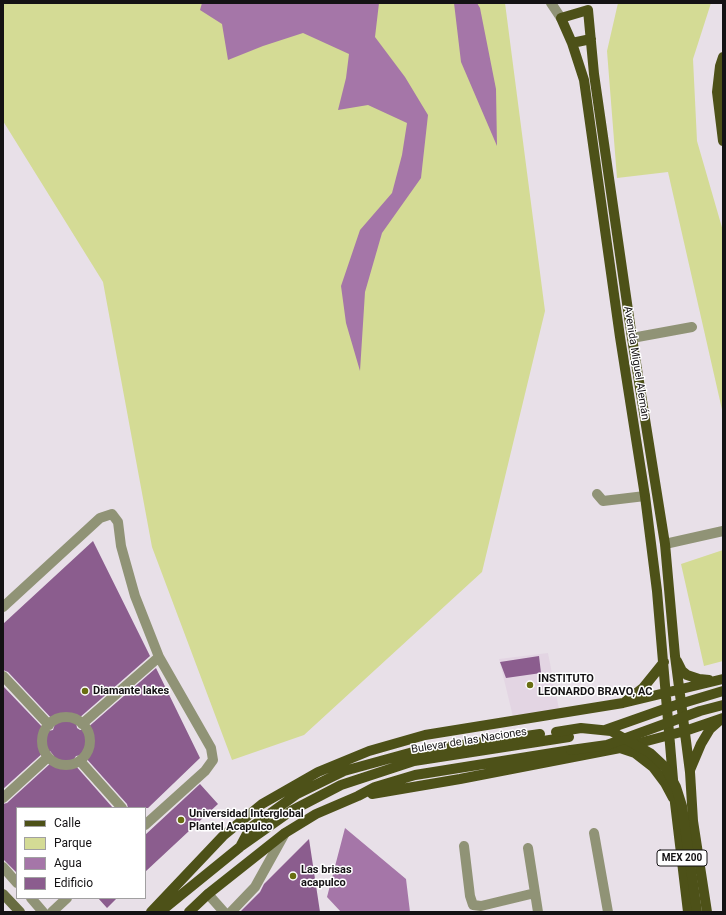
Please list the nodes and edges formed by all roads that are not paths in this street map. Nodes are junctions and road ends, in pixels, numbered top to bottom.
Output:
1 (551, 3) edge
2 (589, 7) edge
3 (561, 18) junction
4 (591, 39) junction
5 (572, 43) junction
6 (723, 57) edge
7 (723, 141) edge
8 (692, 327) dead end
9 (632, 338) junction
10 (597, 494) dead end
11 (645, 496) junction
12 (723, 531) edge
13 (665, 544) junction
14 (3, 607) edge
15 (675, 656) junction
16 (159, 658) junction
17 (664, 662) junction
18 (3, 676) edge
19 (720, 680) edge
20 (679, 689) junction
21 (723, 692) edge
22 (667, 693) junction
23 (622, 703) junction
24 (723, 705) edge
25 (723, 718) edge
26 (82, 724) junction
27 (49, 725) junction
28 (685, 731) junction
29 (670, 735) junction
30 (620, 748) junction
31 (48, 757) junction
32 (80, 761) junction
33 (690, 772) junction
34 (358, 796) junction
35 (3, 798) edge
36 (676, 803) junction
37 (121, 807) edge
38 (146, 824) edge
39 (594, 832) dead end
40 (285, 833) junction
41 (464, 846) dead end
42 (240, 847) junction
43 (528, 848) dead end
44 (3, 867) edge
45 (16, 882) edge
46 (535, 893) junction
47 (3, 894) edge
48 (208, 894) junction
49 (32, 899) edge
50 (66, 899) edge
51 (20, 912) edge
52 (43, 912) edge
53 (52, 912) edge
54 (151, 912) edge
55 (160, 912) edge
56 (189, 912) edge
57 (224, 912) edge
58 (231, 912) edge
59 (538, 912) edge
60 (608, 912) edge
61 (688, 912) edge
62 (697, 912) edge
63 (707, 912) edge

1 - 3 street, Avenida Miguel Alemán
2 - 3 main road
2 - 4 main road, Avenida Miguel Alemán
3 - 5 main road, Avenida Miguel Alemán
4 - 5 main road
4 - 9 main road, Avenida Miguel Alemán
5 - 11 main road, Avenida Miguel Alemán
6 - 7 main road
8 - 9 street
9 - 13 main road, Avenida Miguel Alemán
10 - 11 street
11 - 17 main road, Avenida Miguel Alemán
12 - 13 street
13 - 15 main road, Avenida Miguel Alemán
14 - 16 street
15 - 19 main road
15 - 20 main road, Avenida Miguel Alemán
16 - 26 street
16 - 38 street
17 - 22 main road, Avenida Miguel Alemán
17 - 23 main road
18 - 27 street
19 - 20 main road
20 - 22 main road
20 - 28 main road, Avenida Miguel Alemán
21 - 42 main road, Bulevar de las Naciones, bridge
22 - 23 main road
22 - 29 main road, Avenida Miguel Alemán
23 - 54 main road
24 - 34 main road, bridge
25 - 28 main road
25 - 33 main road
26 - 27 street
26 - 32 street
27 - 31 street
28 - 29 main road
28 - 33 main road, MEX 200
29 - 30 main road
29 - 36 main road, MEX 200
30 - 34 main road
30 - 36 main road
31 - 32 street
31 - 35 street
32 - 37 street
33 - 63 main road, MEX 200
34 - 40 main road
36 - 61 main road, MEX 200
39 - 60 street
40 - 48 main road
40 - 58 street
41 - 46 street
42 - 55 main road, Bulevar de las Naciones
42 - 62 main road, bridge
43 - 46 street
44 - 45 street
46 - 59 street
47 - 51 main road
48 - 56 main road
48 - 57 street
49 - 52 street
50 - 53 street

